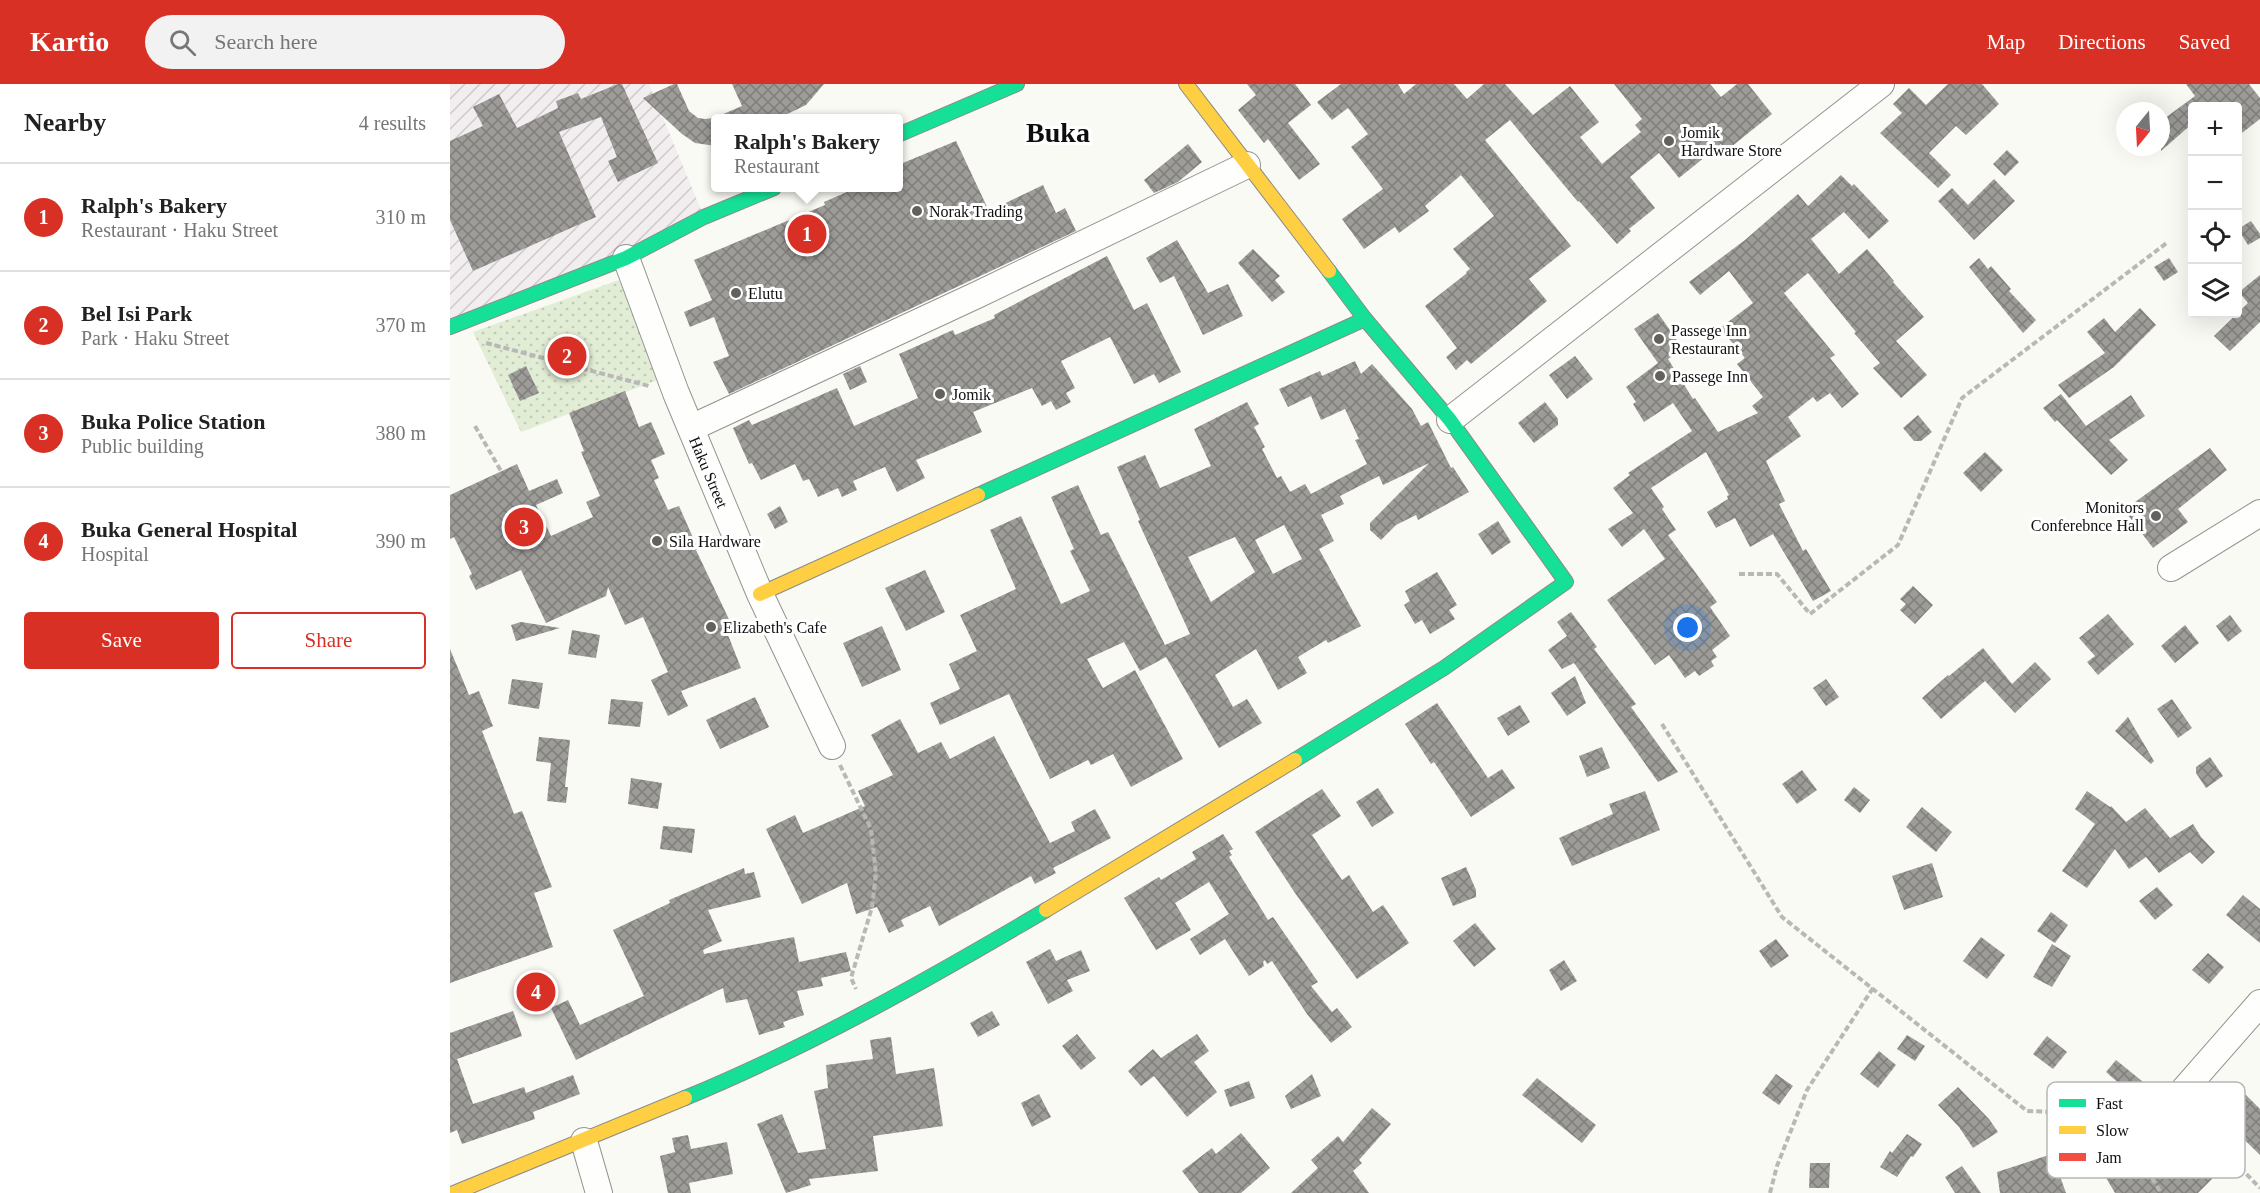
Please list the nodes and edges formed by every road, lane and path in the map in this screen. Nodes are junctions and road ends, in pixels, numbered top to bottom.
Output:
1 (1017, 84) edge
2 (1186, 84) edge
3 (1881, 84) edge
4 (903, 133) edge
5 (1247, 165) junction
6 (764, 192) edge
7 (2168, 242) dead end
8 (626, 258) junction
9 (1365, 319) junction
10 (450, 327) edge
11 (484, 342) dead end
12 (676, 393) junction
13 (1450, 420) junction
14 (475, 426) dead end
15 (691, 428) junction
16 (501, 471) dead end
17 (2260, 513) edge
18 (2171, 568) dead end
19 (1739, 574) dead end
20 (760, 594) junction
21 (1662, 724) dead end
22 (835, 753) joint
23 (1873, 988) junction
24 (2260, 1003) edge
25 (865, 1011) junction
26 (2191, 1082) edge
27 (2047, 1112) edge
28 (584, 1140) junction
29 (2245, 1172) edge
30 (2152, 1178) edge
31 (2260, 1188) edge
32 (454, 1193) edge
33 (599, 1193) edge
34 (1770, 1193) edge
35 (2161, 1193) edge

1 - 4 street
2 - 5 street
3 - 13 street
5 - 9 street
5 - 15 street
6 - 8 street
7 - 19 path
8 - 10 street
8 - 12 street, Haku Street
9 - 13 street
9 - 20 street
11 - 12 path
12 - 15 street, Haku Street
13 - 25 street
14 - 16 path
15 - 20 street, Haku Street
17 - 18 street
20 - 22 street, Haku Street
21 - 23 path
22 - 25 path
23 - 27 path
23 - 34 path
24 - 26 street
25 - 28 street
28 - 32 street
28 - 33 street
29 - 31 path
30 - 35 path

